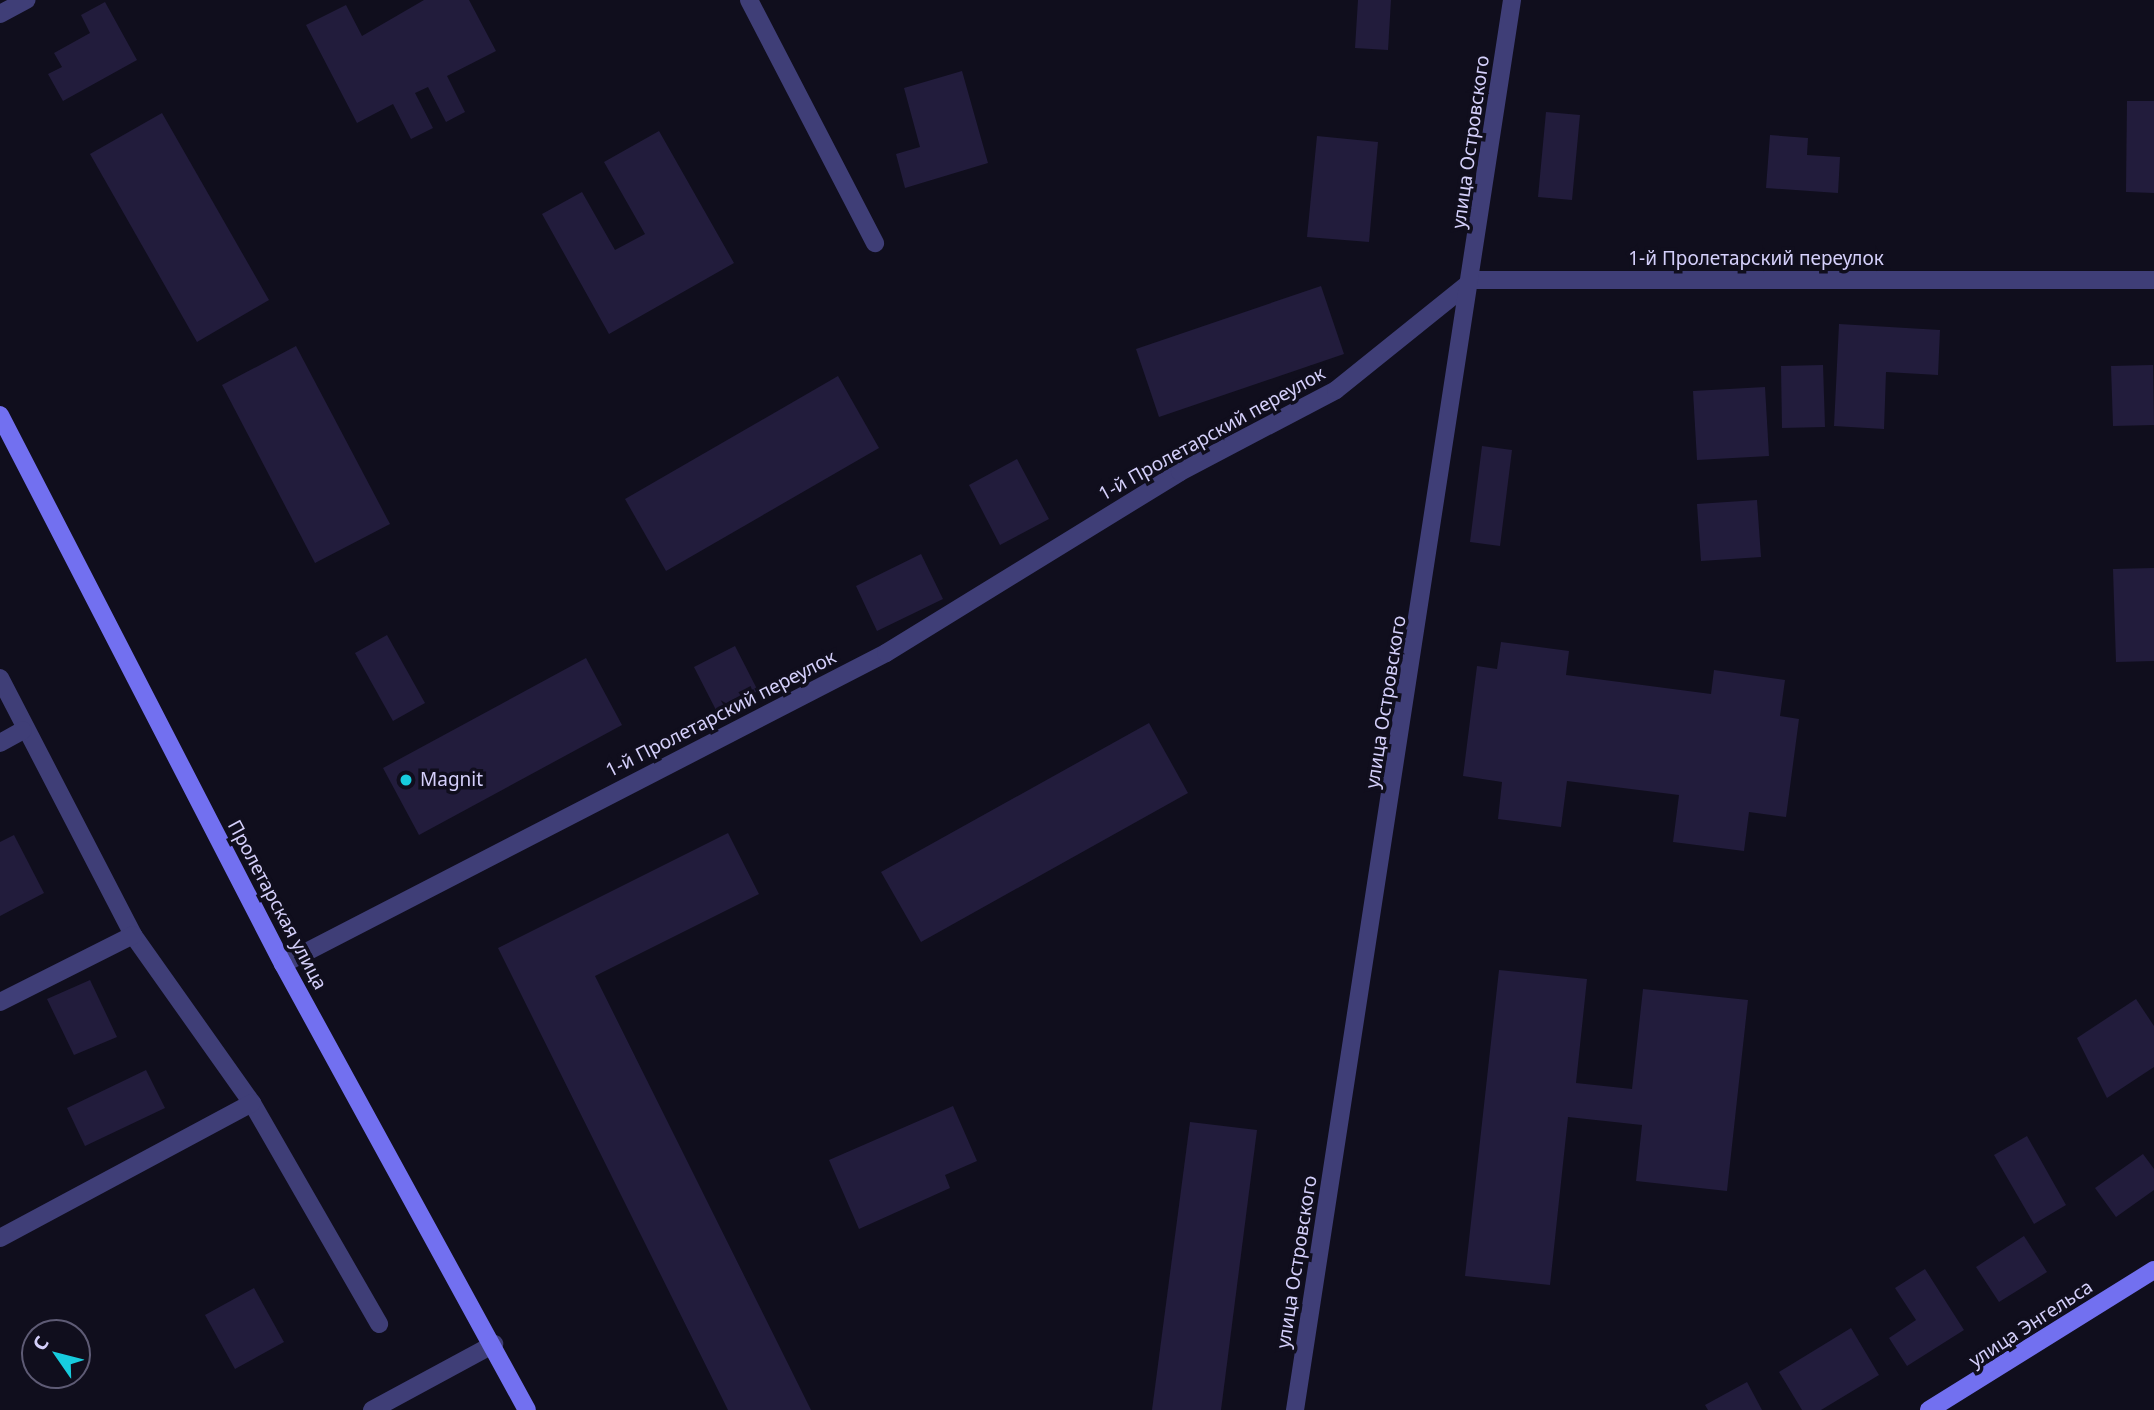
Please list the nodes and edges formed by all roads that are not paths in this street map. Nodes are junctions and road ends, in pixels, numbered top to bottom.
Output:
1 (26, 0) edge
2 (749, 0) edge
3 (1511, 0) edge
4 (0, 14) edge
5 (875, 243) dead end
6 (1473, 280) junction
7 (2154, 280) edge
8 (0, 415) edge
9 (0, 678) edge
10 (23, 730) junction
11 (0, 743) edge
12 (133, 935) junction
13 (283, 964) junction
14 (0, 1002) edge
15 (252, 1103) junction
16 (0, 1238) edge
17 (2154, 1270) edge
18 (379, 1324) dead end
19 (494, 1344) junction
20 (372, 1410) edge
21 (527, 1410) edge
22 (1296, 1410) edge
23 (1929, 1410) edge

1 - 4 street
2 - 5 street
3 - 6 street, улица Островского
6 - 7 street, 1-й Пролетарский переулок
6 - 13 street, 1-й Пролетарский переулок
6 - 22 street, улица Островского
8 - 13 main road, Пролетарская улица
9 - 10 street
10 - 11 street
10 - 12 street
12 - 14 street
12 - 15 street
13 - 19 main road, Пролетарская улица
15 - 16 street
15 - 18 street
17 - 23 main road, улица Энгельса
19 - 20 street
19 - 21 main road, Пролетарская улица

